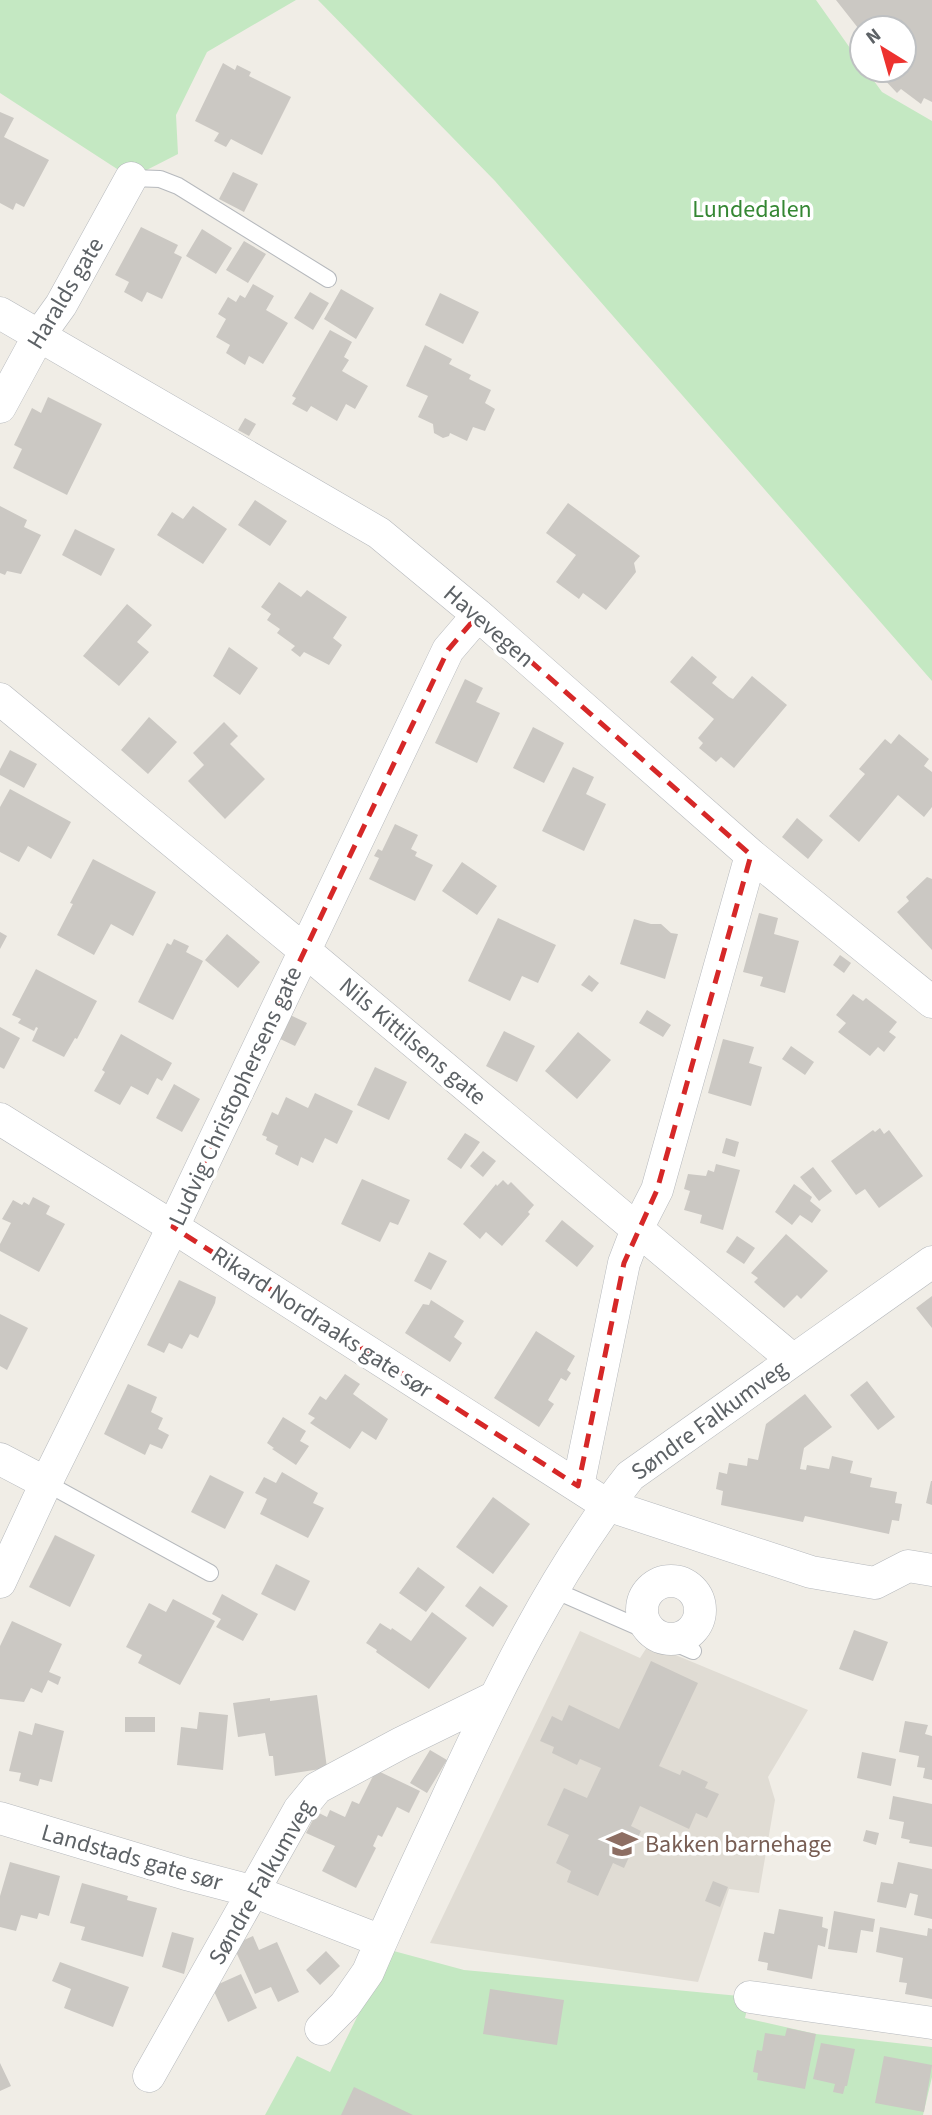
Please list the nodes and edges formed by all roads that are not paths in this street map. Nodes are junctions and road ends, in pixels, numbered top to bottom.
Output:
1 (131, 178) joint
2 (328, 279) dead end
3 (0, 313) edge
4 (38, 337) junction
5 (0, 407) edge
6 (478, 615) junction
7 (0, 699) edge
8 (751, 855) junction
9 (304, 950) junction
10 (932, 1002) edge
11 (0, 1119) edge
12 (173, 1227) junction
13 (637, 1229) junction
14 (932, 1262) edge
15 (792, 1359) junction
16 (0, 1459) edge
17 (46, 1483) junction
18 (578, 1486) junction
19 (607, 1505) junction
20 (932, 1570) edge
21 (210, 1573) dead end
22 (0, 1582) edge
23 (554, 1590) junction
24 (692, 1651) dead end
25 (493, 1698) junction
26 (0, 1818) edge
27 (255, 1892) junction
28 (381, 1941) junction
29 (750, 1997) dead end
30 (932, 2023) edge
31 (321, 2029) dead end
32 (149, 2076) dead end

1 - 2 lane
1 - 4 street, Haralds gate
3 - 4 street, Havevegen
4 - 5 street, Haralds gate
4 - 6 street, Havevegen
6 - 8 street, Havevegen
6 - 9 street, Ludvig Christophersens gate
7 - 9 street, Nils Kittilsens gate
8 - 10 street, Havevegen
8 - 13 street
9 - 12 street, Ludvig Christophersens gate
9 - 13 street, Nils Kittilsens gate
11 - 12 street, Rikard Nordraaks gate sør
12 - 17 street, Ludvig Christophersens gate
12 - 18 street, Rikard Nordraaks gate sør
13 - 15 street, Nils Kittilsens gate
13 - 18 street
14 - 15 street, Søndre Falkumveg
15 - 19 street, Søndre Falkumveg
16 - 17 street
17 - 21 lane
17 - 22 street, Ludvig Christophersens gate
18 - 19 street, Rikard Nordraaks gate sør
19 - 20 street, Rikard Nordraaks gate sør
19 - 23 street, Søndre Falkumveg
23 - 24 lane
23 - 25 street, Søndre Falkumveg
25 - 27 street, Søndre Falkumveg
25 - 28 street, Søndre Falkumveg
26 - 27 street, Landstads gate sør
27 - 28 street, Landstads gate sør
27 - 32 street, Søndre Falkumveg
28 - 31 street, Søndre Falkumveg
29 - 30 street

